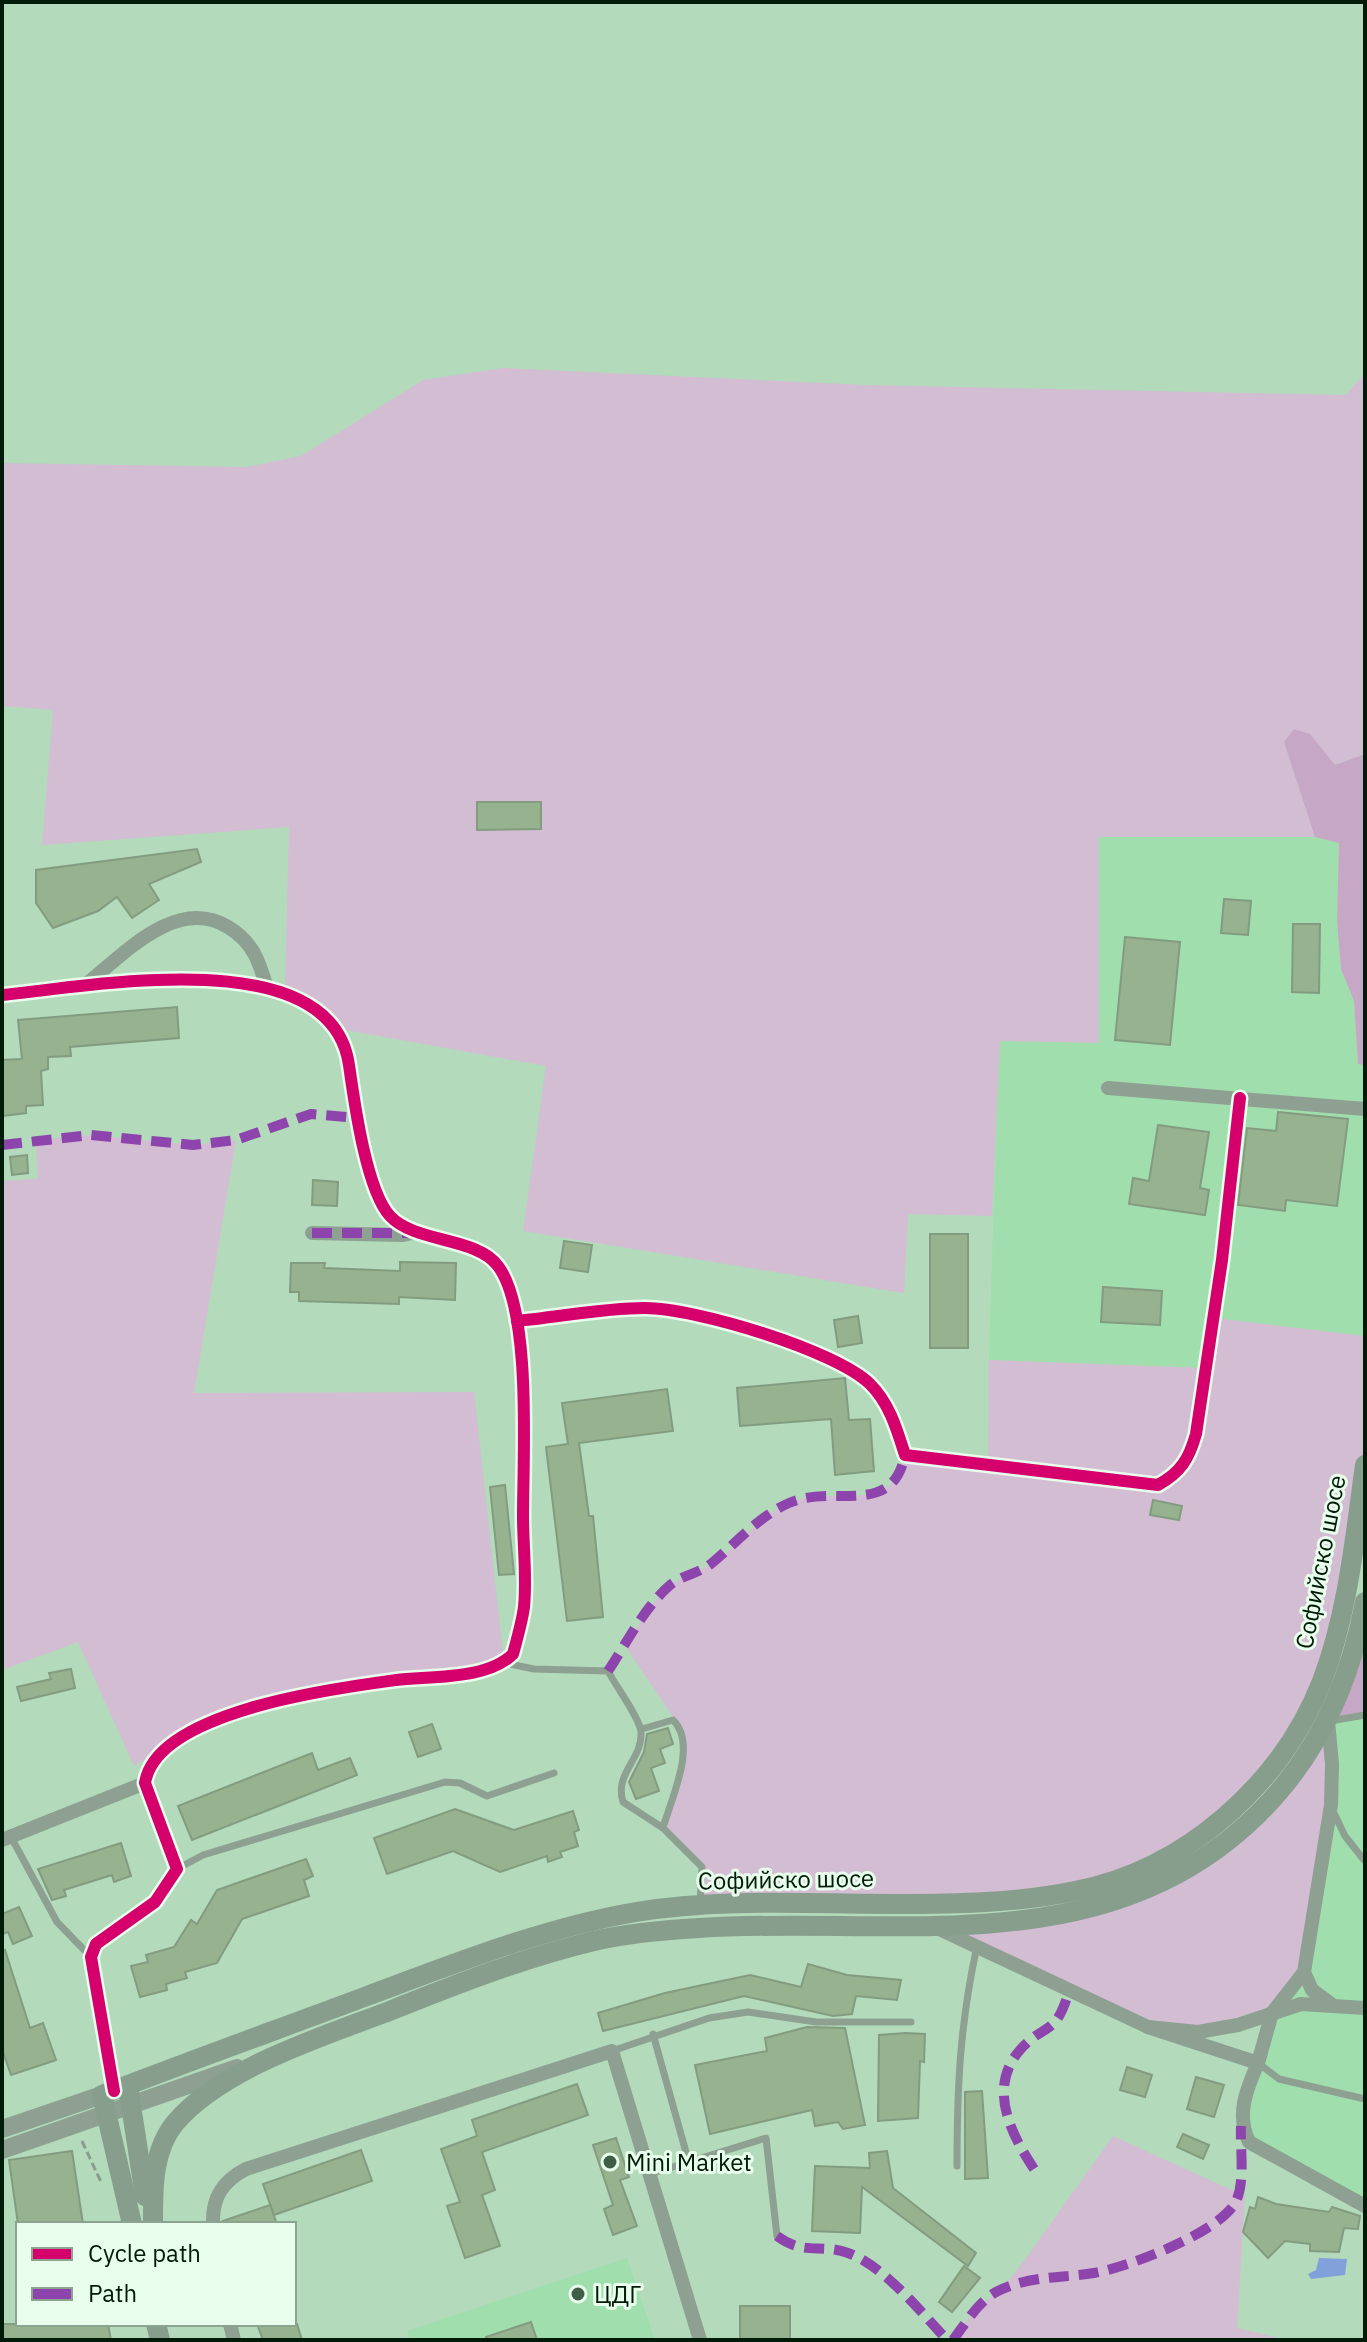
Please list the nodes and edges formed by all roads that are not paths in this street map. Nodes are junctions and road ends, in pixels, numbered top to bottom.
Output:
1 (83, 987) junction
2 (267, 988) junction
3 (2, 995) edge
4 (1108, 1088) dead end
5 (1240, 1098) junction
6 (1365, 1109) edge
7 (417, 1232) junction
8 (312, 1233) dead end
9 (517, 1321) junction
10 (1365, 1465) edge
11 (1365, 1602) edge
12 (504, 1663) junction
13 (1365, 1715) edge
14 (1328, 1721) junction
15 (642, 1729) junction
16 (554, 1773) dead end
17 (145, 1783) junction
18 (1331, 1805) junction
19 (663, 1828) junction
20 (6, 1838) edge
21 (1364, 1860) edge
22 (177, 1869) junction
23 (700, 1905) junction
24 (933, 1926) junction
25 (977, 1946) junction
26 (91, 1957) junction
27 (1304, 1972) junction
28 (1333, 2005) junction
29 (1365, 2008) edge
30 (1272, 2013) junction
31 (911, 2022) dead end
32 (1148, 2027) junction
33 (653, 2034) junction
34 (612, 2051) junction
35 (270, 2057) junction
36 (1258, 2063) junction
37 (116, 2098) junction
38 (1365, 2099) edge
39 (2, 2129) edge
40 (2, 2150) edge
41 (689, 2163) junction
42 (957, 2166) dead end
43 (650, 2174) junction
44 (1365, 2206) edge
45 (132, 2222) edge
46 (150, 2222) edge
47 (151, 2222) edge
48 (213, 2222) edge
49 (777, 2236) dead end
50 (700, 2340) edge

1 - 2 street
1 - 2 street
1 - 3 street
2 - 7 street
4 - 5 street
5 - 6 street
5 - 9 street
7 - 8 street
7 - 9 street
9 - 12 street
10 - 23 main road, Софийско шосе
11 - 14 main road, Софийско шосе
12 - 15 lane
12 - 17 street
13 - 14 lane
14 - 18 street
14 - 24 main road, Софийско шосе
15 - 19 lane
15 - 19 lane
16 - 22 lane
17 - 20 street
17 - 22 street
18 - 21 lane
18 - 27 street
19 - 23 lane
20 - 26 lane
22 - 26 street
23 - 37 main road, Софийско шосе
24 - 25 street
24 - 35 main road, Софийско шосе
25 - 32 street
25 - 42 lane
26 - 37 street
27 - 28 street
27 - 30 street
28 - 29 street
28 - 30 street
30 - 32 street
30 - 36 street
31 - 33 lane
32 - 36 street
33 - 34 lane
33 - 41 lane
34 - 43 street
34 - 48 street
35 - 37 street
35 - 47 main road, Софийско шосе
36 - 38 lane
36 - 44 street
37 - 39 street
37 - 40 street
37 - 45 main road
37 - 46 main road
41 - 43 lane
41 - 49 lane
43 - 50 street

